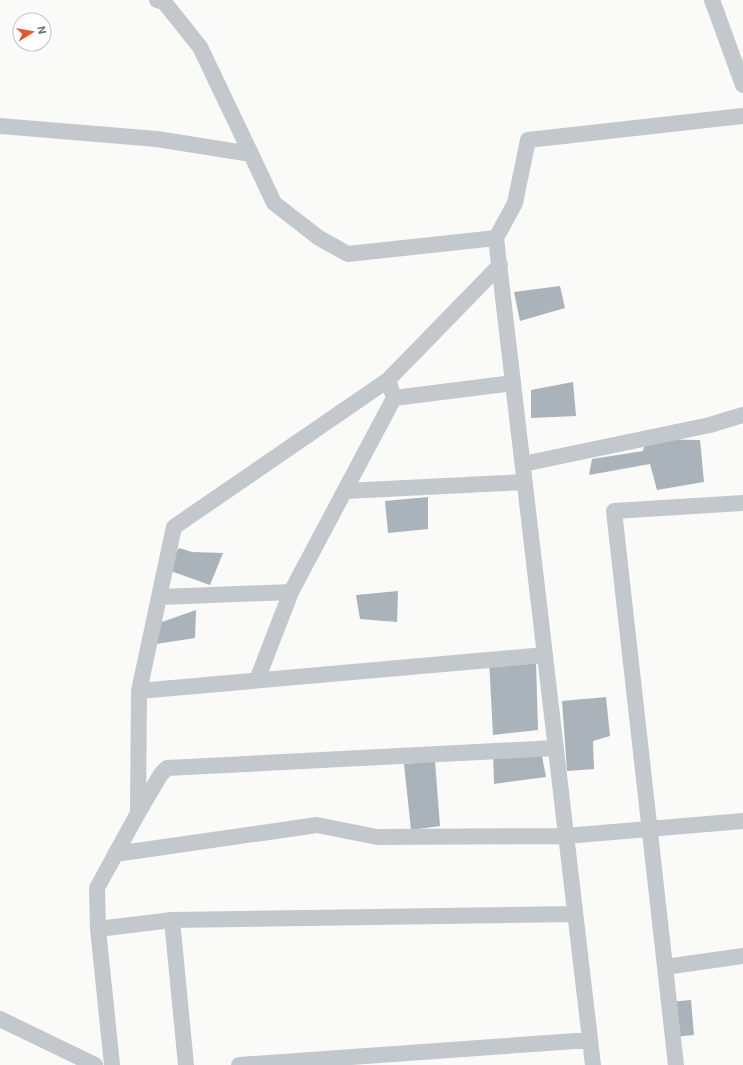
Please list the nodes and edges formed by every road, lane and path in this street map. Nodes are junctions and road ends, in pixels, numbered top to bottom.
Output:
1 (157, 0) edge
2 (712, 0) edge
3 (743, 85) edge
4 (743, 116) edge
5 (0, 126) edge
6 (251, 154) junction
7 (496, 238) junction
8 (500, 265) junction
9 (388, 380) junction
10 (513, 383) junction
11 (394, 398) junction
12 (743, 415) edge
13 (523, 464) junction
14 (525, 482) junction
15 (346, 491) junction
16 (743, 503) edge
17 (291, 592) junction
18 (160, 596) junction
19 (545, 655) junction
20 (257, 680) junction
21 (140, 691) junction
22 (556, 748) junction
23 (138, 813) junction
24 (743, 821) edge
25 (648, 829) junction
26 (566, 836) junction
27 (115, 854) junction
28 (575, 914) junction
29 (172, 920) junction
30 (98, 929) junction
31 (743, 956) edge
32 (664, 967) junction
33 (0, 1019) edge
34 (590, 1040) junction
35 (273, 1064) edge
36 (95, 1065) edge
37 (112, 1065) edge
38 (186, 1065) edge
39 (239, 1065) edge
40 (593, 1065) edge
41 (676, 1065) edge

1 - 6 street
2 - 3 street
4 - 7 street
5 - 6 street
6 - 7 street
7 - 8 street
8 - 9 street
8 - 10 street
9 - 11 street
9 - 18 street
10 - 11 street
10 - 13 street
11 - 15 street
12 - 13 street
13 - 14 street
14 - 15 street
14 - 19 street
15 - 17 street
16 - 25 street
17 - 18 street
17 - 20 street
18 - 21 street
19 - 20 street
19 - 22 street
20 - 21 street
21 - 23 street
22 - 23 street
22 - 26 street
23 - 27 street
24 - 25 street
25 - 26 street
25 - 32 street
26 - 27 street
26 - 28 street
27 - 30 street
28 - 29 street
28 - 34 street
29 - 30 street
29 - 38 street
30 - 37 street
31 - 32 street
32 - 41 street
33 - 36 street
34 - 35 street
34 - 40 street
35 - 39 street

